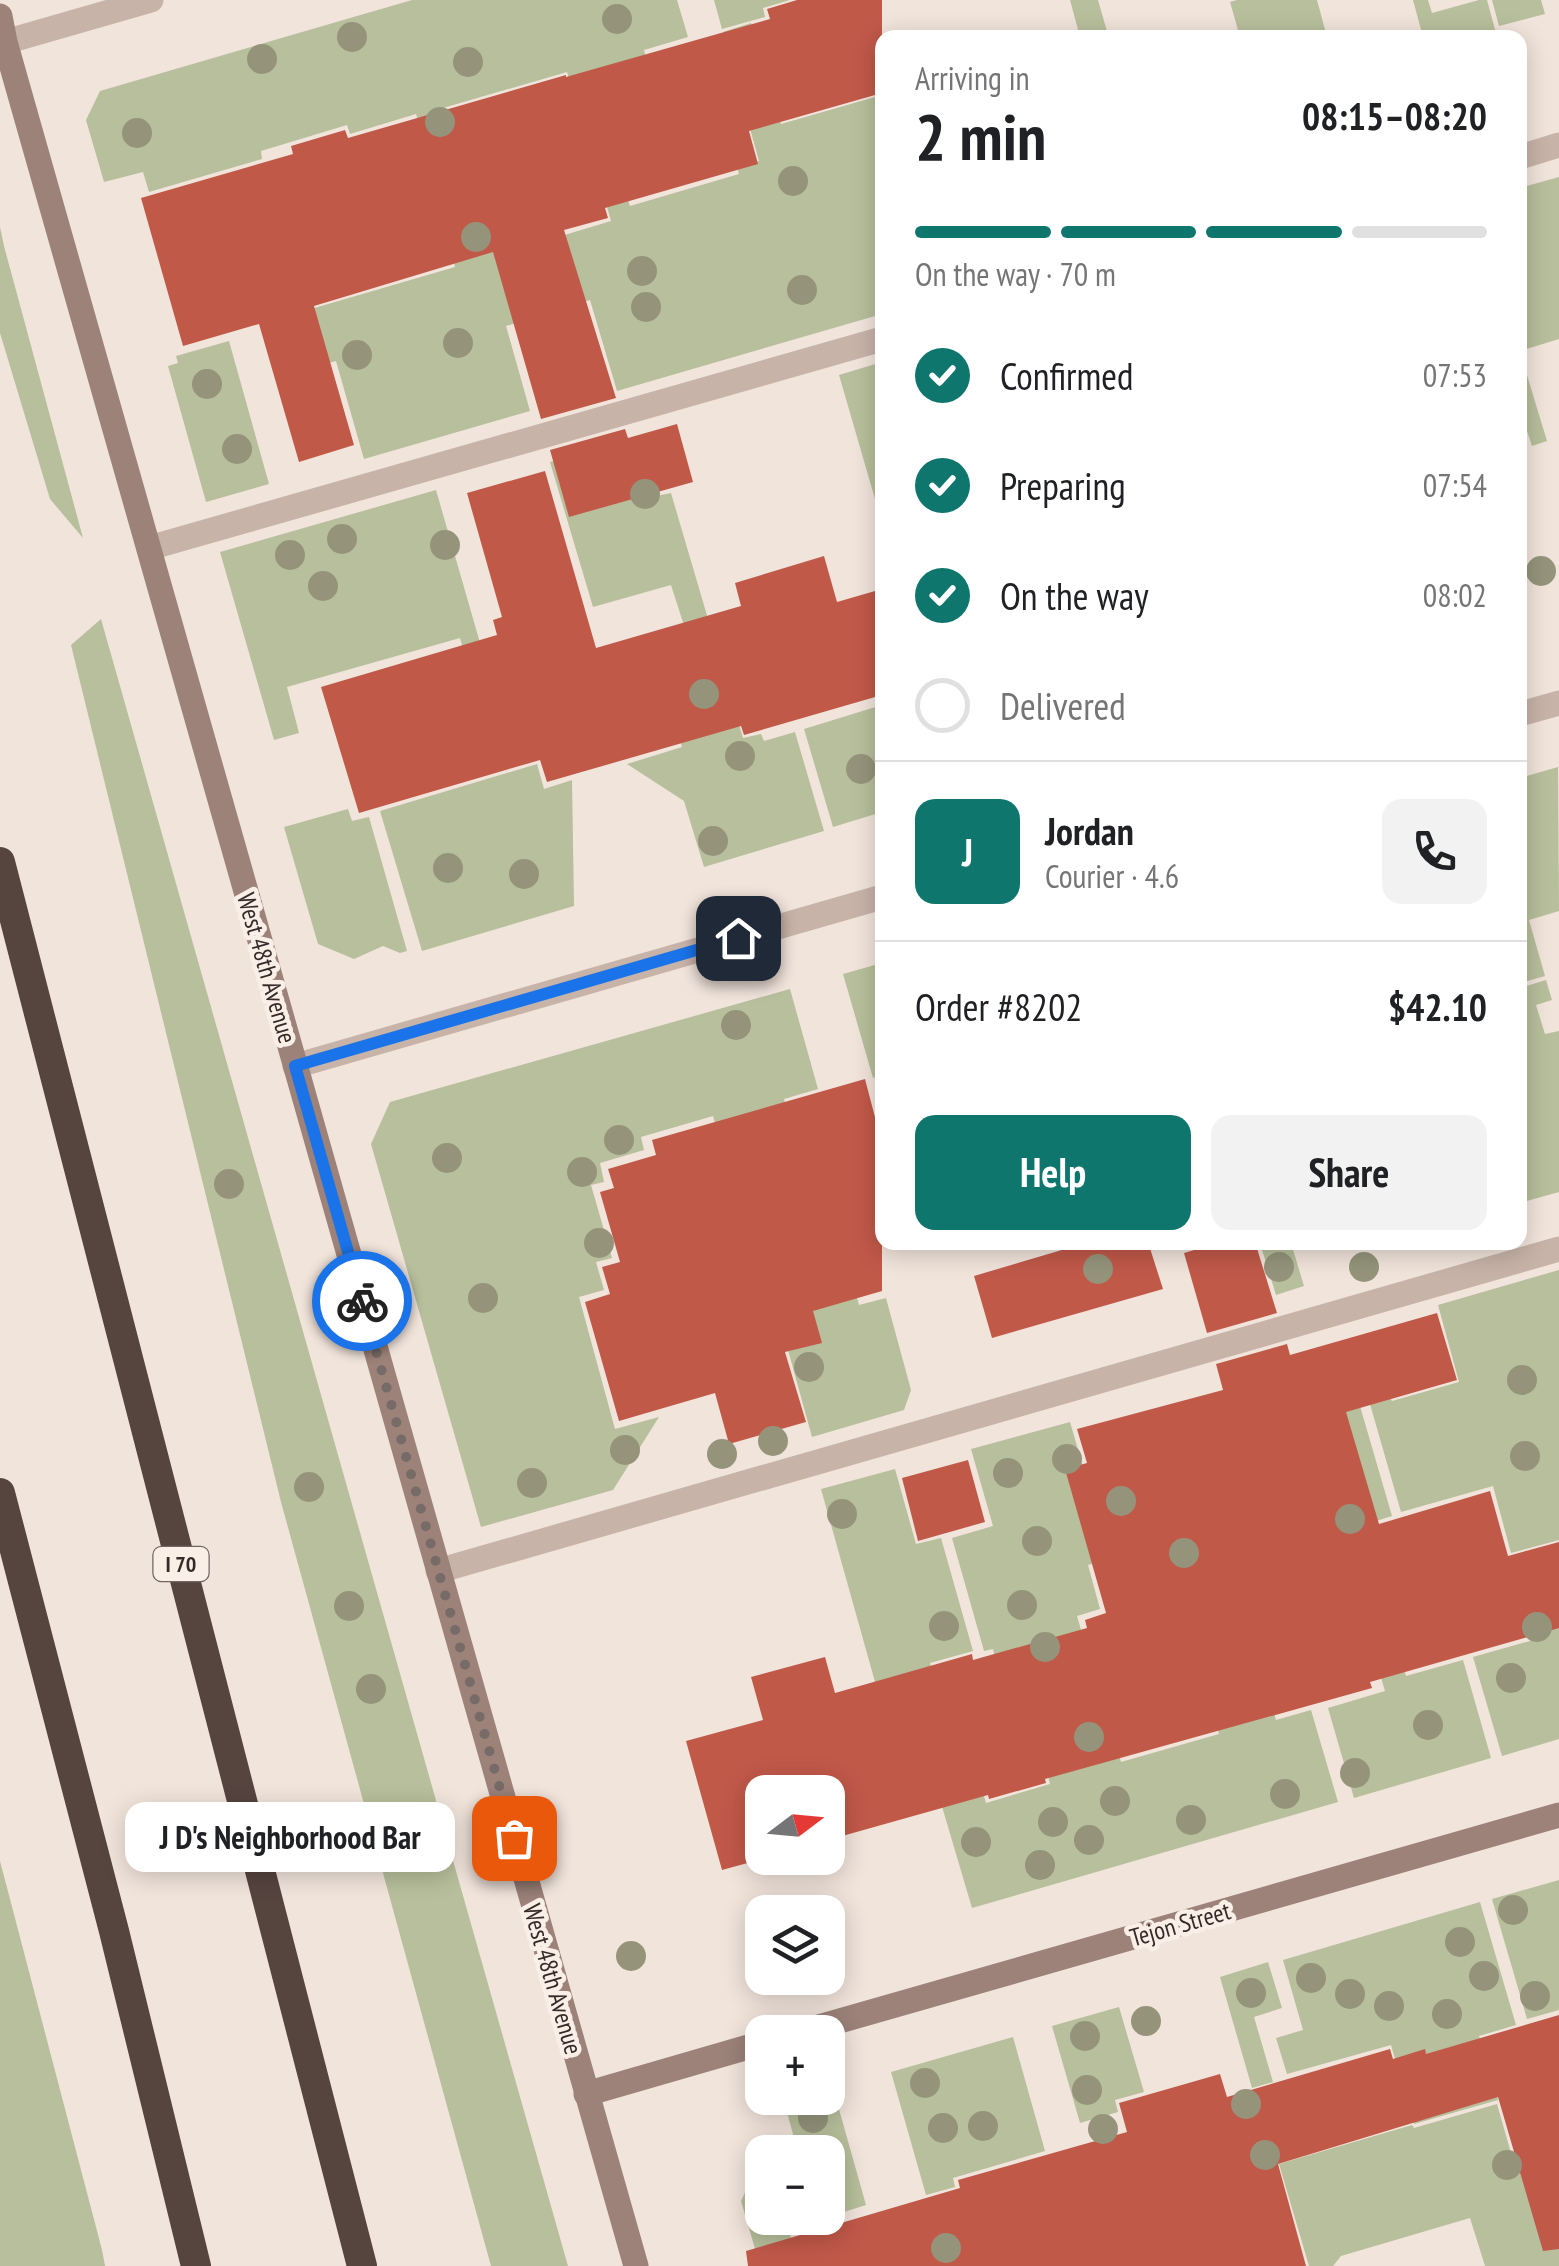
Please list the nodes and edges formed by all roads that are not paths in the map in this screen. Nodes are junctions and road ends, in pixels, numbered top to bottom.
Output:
1 (151, 0) edge
2 (0, 16) edge
3 (5, 42) junction
4 (1559, 146) edge
5 (1527, 154) edge
6 (875, 341) edge
7 (149, 548) junction
8 (1559, 703) edge
9 (1527, 712) edge
10 (0, 862) edge
11 (875, 899) edge
12 (295, 1066) junction
13 (1559, 1249) edge
14 (0, 1493) edge
15 (438, 1570) junction
16 (1559, 1815) edge
17 (845, 2019) edge
18 (745, 2049) edge
19 (586, 2094) junction
20 (196, 2266) edge
21 (362, 2266) edge
22 (636, 2266) edge

1 - 3 street
2 - 3 street, West 48th Avenue
3 - 7 street, West 48th Avenue
4 - 5 street
6 - 7 street
7 - 12 street, West 48th Avenue
8 - 9 street
10 - 21 highway, I 70
11 - 12 street
12 - 15 street, West 48th Avenue
13 - 15 street
14 - 20 highway
15 - 19 street, West 48th Avenue
16 - 17 street, Tejon Street
18 - 19 street
19 - 22 street, West 48th Avenue

